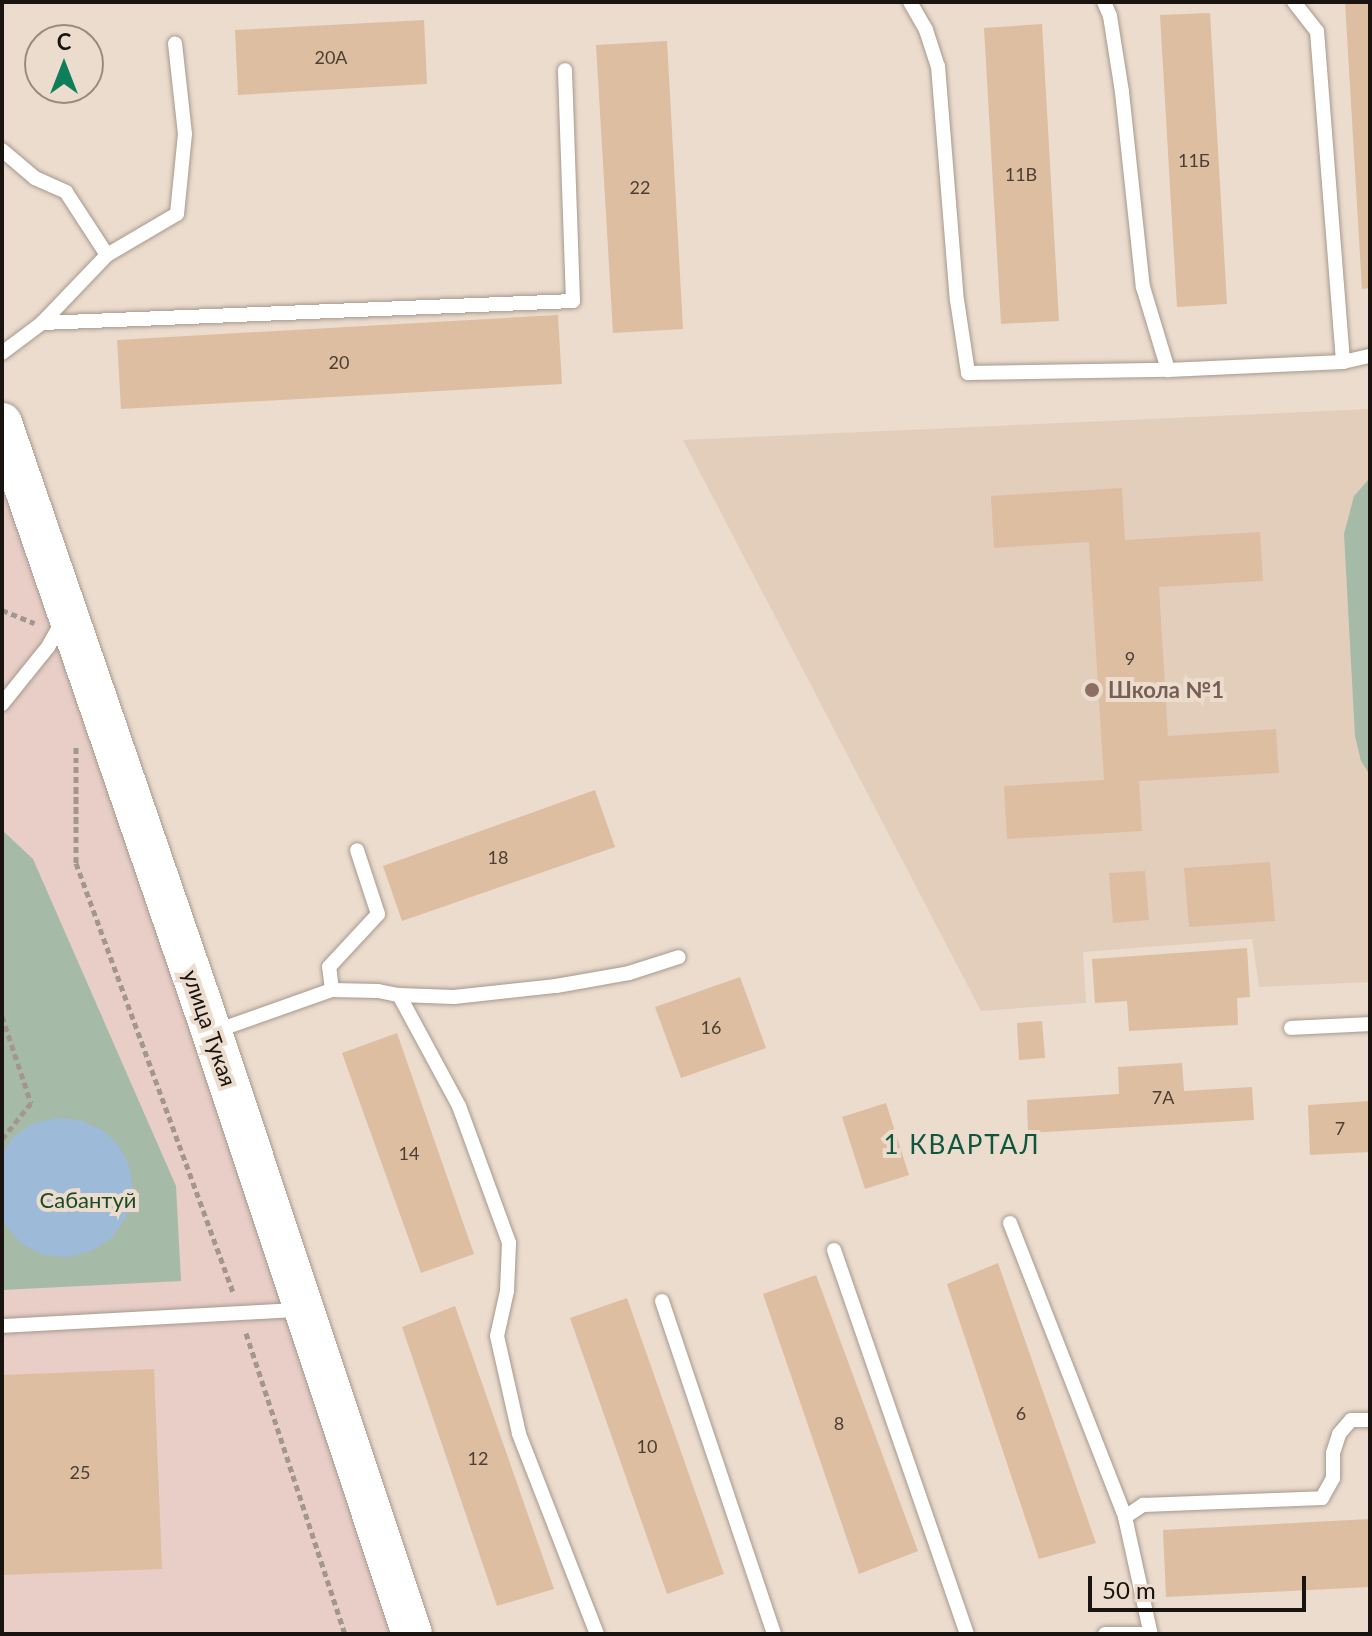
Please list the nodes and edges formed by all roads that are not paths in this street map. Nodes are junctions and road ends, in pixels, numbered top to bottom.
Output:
1 (910, 2) edge
2 (1104, 2) edge
3 (1294, 2) edge
4 (175, 44) dead end
5 (565, 70) dead end
6 (2, 150) edge
7 (107, 255) junction
8 (42, 323) junction
9 (2, 353) edge
10 (1370, 356) edge
11 (1343, 362) junction
12 (1168, 370) junction
13 (2, 423) edge
14 (58, 630) junction
15 (2, 704) edge
16 (357, 850) dead end
17 (679, 957) dead end
18 (332, 990) junction
19 (399, 995) junction
20 (1370, 1024) edge
21 (1291, 1028) dead end
22 (212, 1033) junction
23 (1010, 1223) dead end
24 (834, 1250) dead end
25 (662, 1301) dead end
26 (304, 1310) junction
27 (2, 1326) edge
28 (1370, 1420) edge
29 (1125, 1517) junction
30 (1150, 1633) edge
31 (412, 1634) edge
32 (597, 1634) edge
33 (774, 1634) edge
34 (967, 1634) edge
35 (1105, 1634) edge

1 - 12 lane
2 - 12 lane
3 - 11 lane
4 - 7 lane
5 - 8 lane
6 - 7 lane
7 - 8 lane
8 - 9 lane
10 - 11 lane
11 - 12 lane
13 - 14 street, улица Тукая
14 - 15 lane
14 - 22 street, улица Тукая
16 - 18 lane
17 - 19 lane
18 - 19 lane
18 - 22 lane
19 - 32 lane
20 - 21 lane
22 - 26 street, улица Тукая
23 - 29 lane
24 - 34 lane
25 - 33 lane
26 - 27 lane
26 - 31 street, улица Тукая
28 - 29 lane
29 - 30 lane
30 - 35 lane

